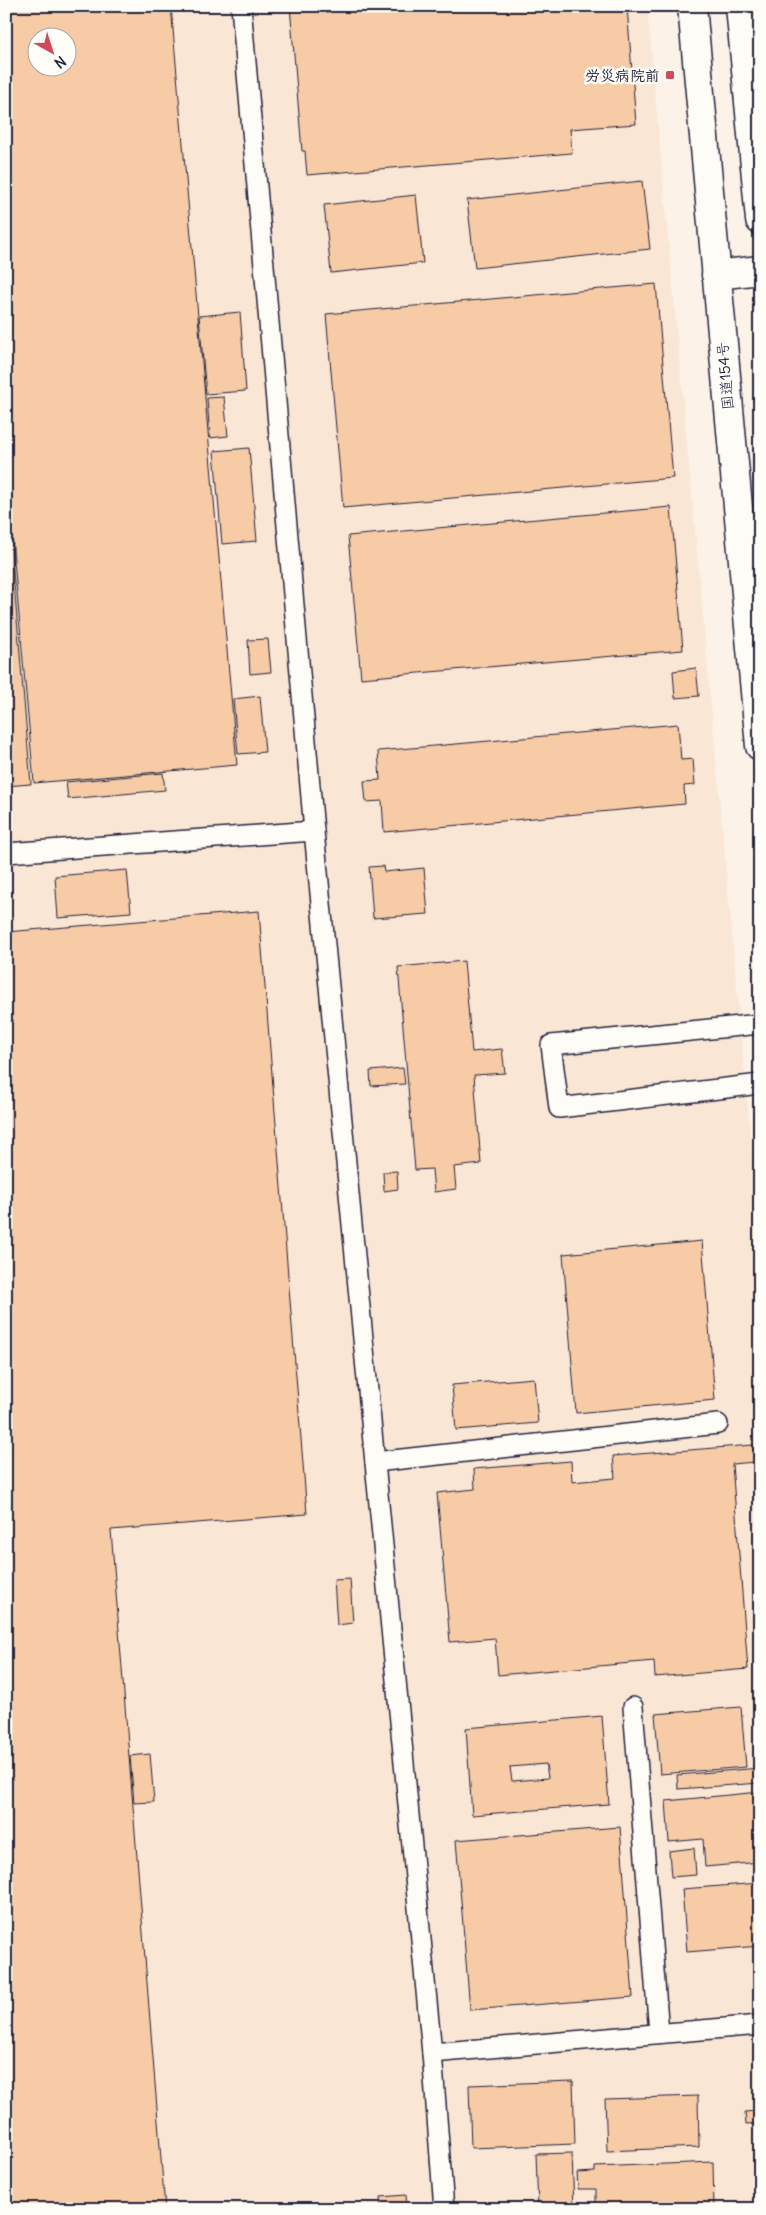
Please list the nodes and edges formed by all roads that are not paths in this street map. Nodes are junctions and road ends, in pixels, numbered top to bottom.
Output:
1 (241, 6) edge
2 (692, 6) edge
3 (740, 6) edge
4 (760, 220) edge
5 (760, 270) edge
6 (716, 275) junction
7 (760, 746) edge
8 (314, 831) junction
9 (6, 853) edge
10 (760, 1024) edge
11 (760, 1084) edge
12 (718, 1424) dead end
13 (375, 1462) junction
14 (632, 1707) dead end
15 (760, 2024) edge
16 (660, 2033) junction
17 (432, 2053) junction
18 (444, 2209) edge

1 - 8 lane
2 - 6 main road, 国道154号
3 - 4 main road
5 - 6 main road
6 - 7 main road, 国道154号
8 - 9 lane
8 - 13 lane
10 - 11 lane
12 - 13 lane
13 - 17 lane
14 - 16 lane
15 - 16 lane
16 - 17 lane
17 - 18 lane

